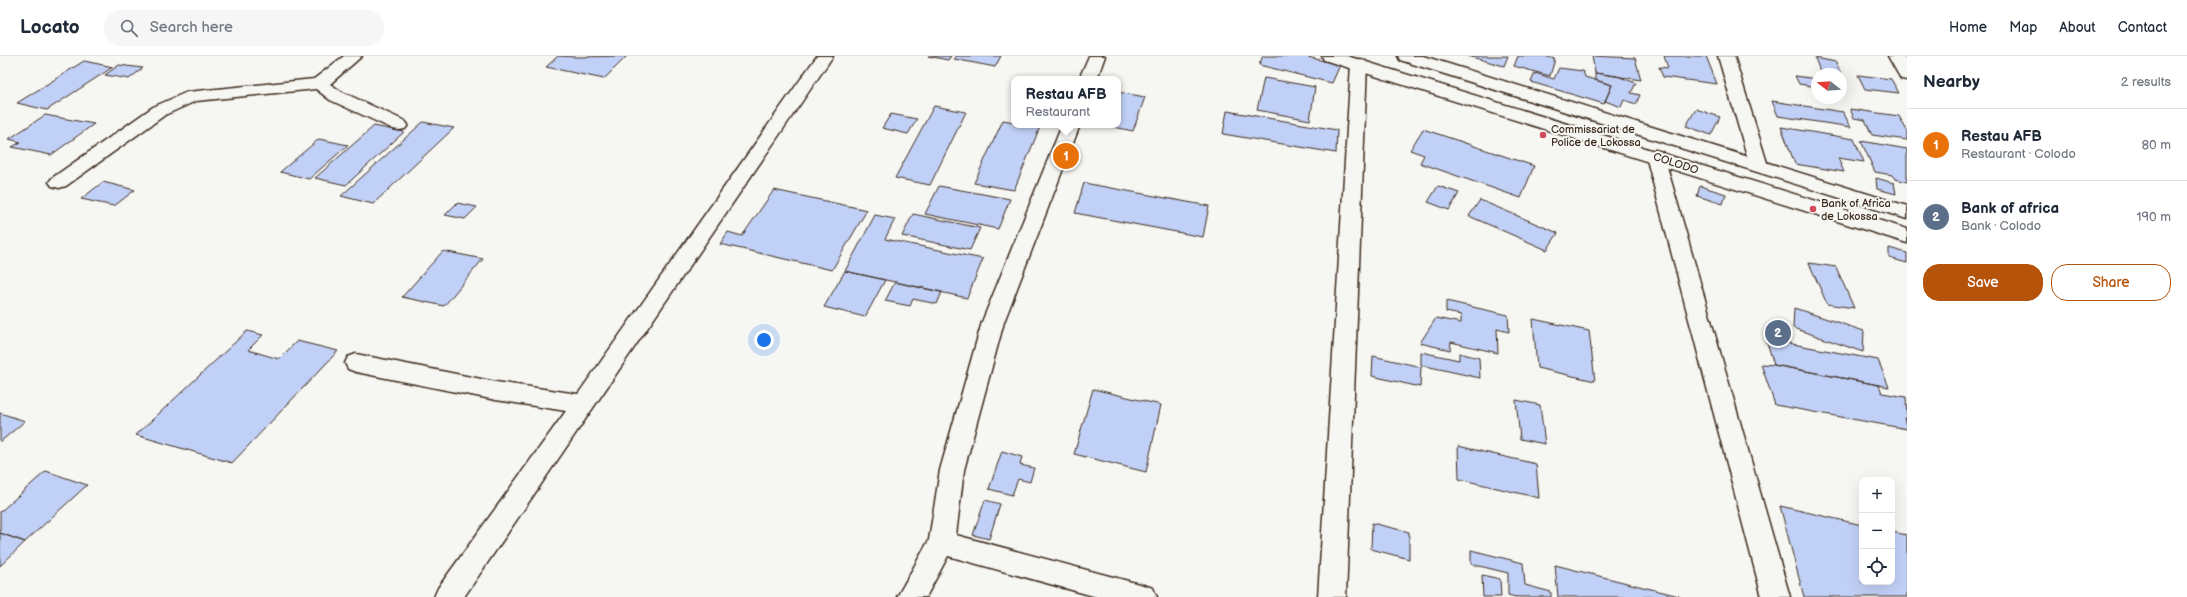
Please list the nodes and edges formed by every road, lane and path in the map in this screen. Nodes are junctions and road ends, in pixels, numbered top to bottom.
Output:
1 (354, 56) edge
2 (825, 56) edge
3 (1097, 56) edge
4 (1330, 56) edge
5 (1406, 56) edge
6 (1726, 56) edge
7 (1896, 56) edge
8 (1359, 64) junction
9 (1906, 73) edge
10 (1089, 76) edge
11 (319, 84) junction
12 (399, 125) dead end
13 (1071, 128) edge
14 (1655, 156) junction
15 (1759, 166) junction
16 (59, 182) dead end
17 (1907, 213) edge
18 (1907, 236) edge
19 (356, 363) dead end
20 (584, 404) junction
21 (942, 542) junction
22 (448, 597) edge
23 (911, 597) edge
24 (1142, 597) edge
25 (1332, 597) edge
26 (1776, 597) edge

1 - 11 street
2 - 20 street
3 - 10 street
4 - 8 street, COLODO
5 - 15 street, COLODO
6 - 15 street
7 - 9 street
8 - 14 street, COLODO
8 - 25 street
11 - 12 street
11 - 16 street
13 - 21 street
14 - 18 street, COLODO
14 - 26 street
15 - 17 street, COLODO
19 - 20 street
20 - 22 street
21 - 23 street
21 - 24 street

